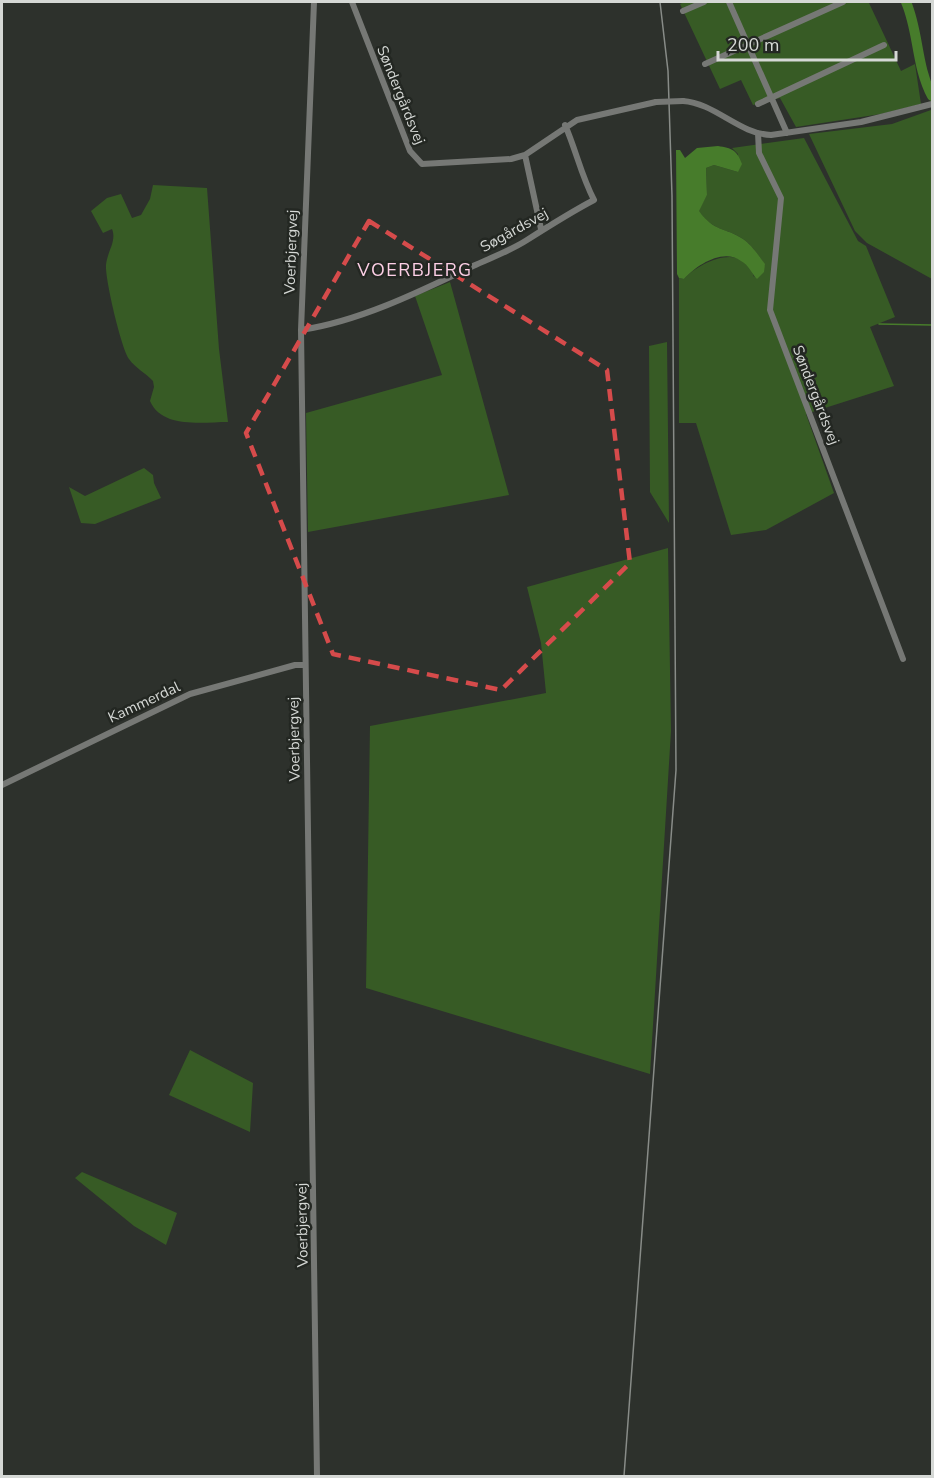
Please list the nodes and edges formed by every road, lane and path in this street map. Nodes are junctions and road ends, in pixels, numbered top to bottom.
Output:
1 (314, 2) edge
2 (352, 2) edge
3 (704, 2) edge
4 (729, 2) edge
5 (843, 2) edge
6 (683, 11) dead end
7 (748, 44) junction
8 (885, 45) dead end
9 (705, 64) dead end
10 (773, 97) junction
11 (758, 104) dead end
12 (929, 105) edge
13 (565, 125) junction
14 (758, 133) junction
15 (787, 134) junction
16 (525, 155) junction
17 (541, 229) junction
18 (301, 330) junction
19 (903, 659) dead end
20 (305, 665) junction
21 (2, 785) edge
22 (317, 1476) edge

1 - 18 street, Voerbjergvej
2 - 16 street, Søndergårdsvej
3 - 6 street
4 - 7 street
5 - 7 street
7 - 9 street
7 - 10 street
8 - 10 street
10 - 11 street
10 - 15 street
12 - 15 street
13 - 14 street, bridge
13 - 16 street
13 - 17 street, Søgårdsvej
14 - 15 street
14 - 19 street, Søndergårdsvej
16 - 17 street
17 - 18 street, Søgårdsvej
18 - 20 street, Voerbjergvej
20 - 21 street, Kammerdal
20 - 22 street, Voerbjergvej

